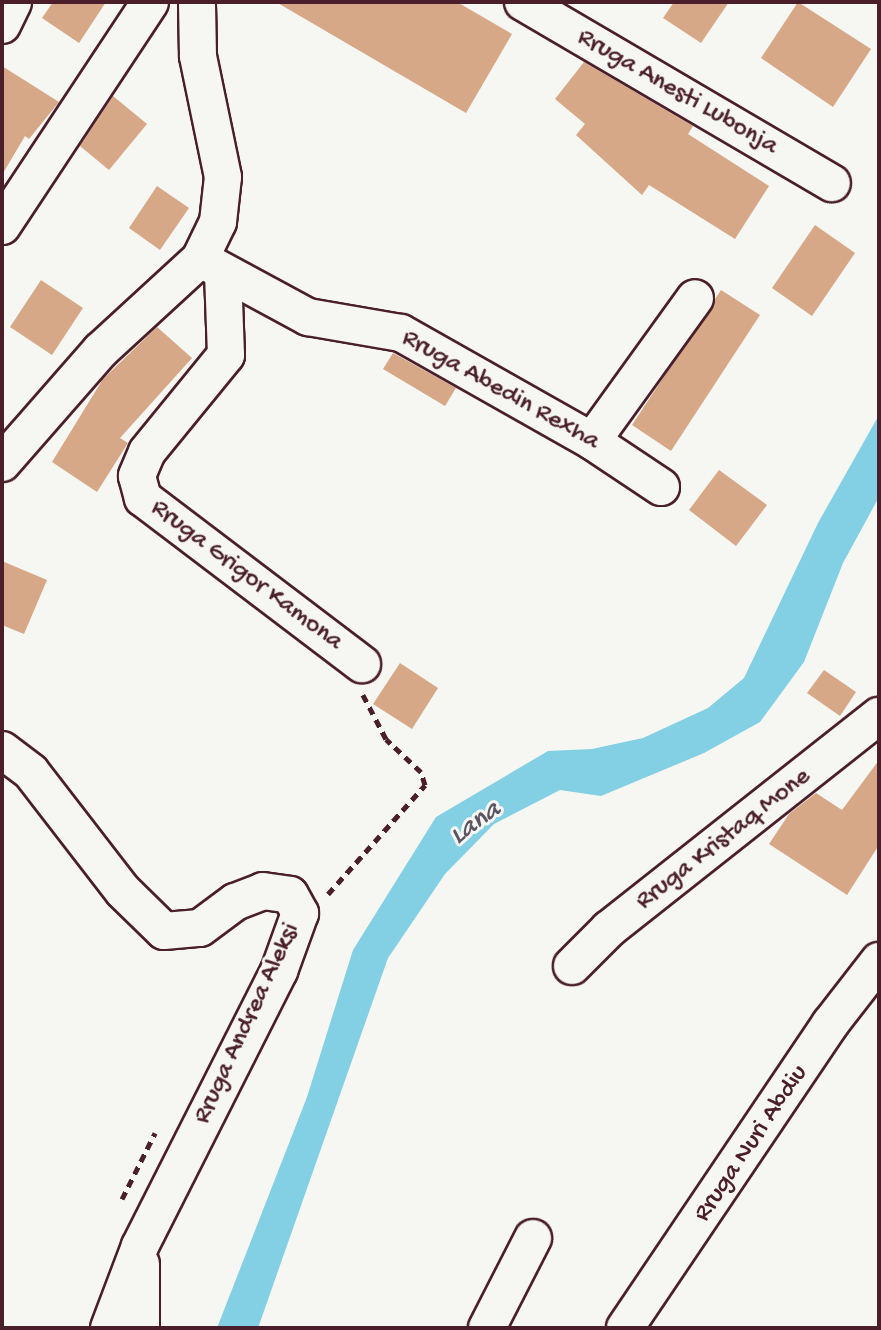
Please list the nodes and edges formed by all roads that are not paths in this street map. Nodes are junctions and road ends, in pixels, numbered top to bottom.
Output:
1 (13, 2) edge
2 (150, 2) edge
3 (197, 2) edge
4 (523, 2) edge
5 (2, 25) edge
6 (832, 183) dead end
7 (2, 226) edge
8 (212, 266) junction
9 (695, 298) dead end
10 (592, 441) junction
11 (2, 463) edge
12 (661, 487) dead end
13 (362, 664) dead end
14 (879, 716) edge
15 (2, 750) edge
16 (879, 961) edge
17 (572, 966) dead end
18 (533, 1238) dead end
19 (140, 1246) junction
20 (109, 1328) edge
21 (141, 1328) edge
22 (487, 1328) edge
23 (625, 1328) edge

1 - 5 street
2 - 7 street
3 - 8 street
4 - 6 street, Rruga Anesti Lubonja
8 - 10 street, Rruga Abedin Rexha
8 - 11 street
8 - 13 street, Rruga Grigor Kamona
9 - 10 street
10 - 12 street, Rruga Abedin Rexha
14 - 17 street, Rruga Kristaq Mone
15 - 19 street, Rruga Andrea Aleksi
16 - 23 street, Rruga Nuri Abdiu
18 - 22 street
19 - 20 street, Rruga Andrea Aleksi
19 - 21 street

